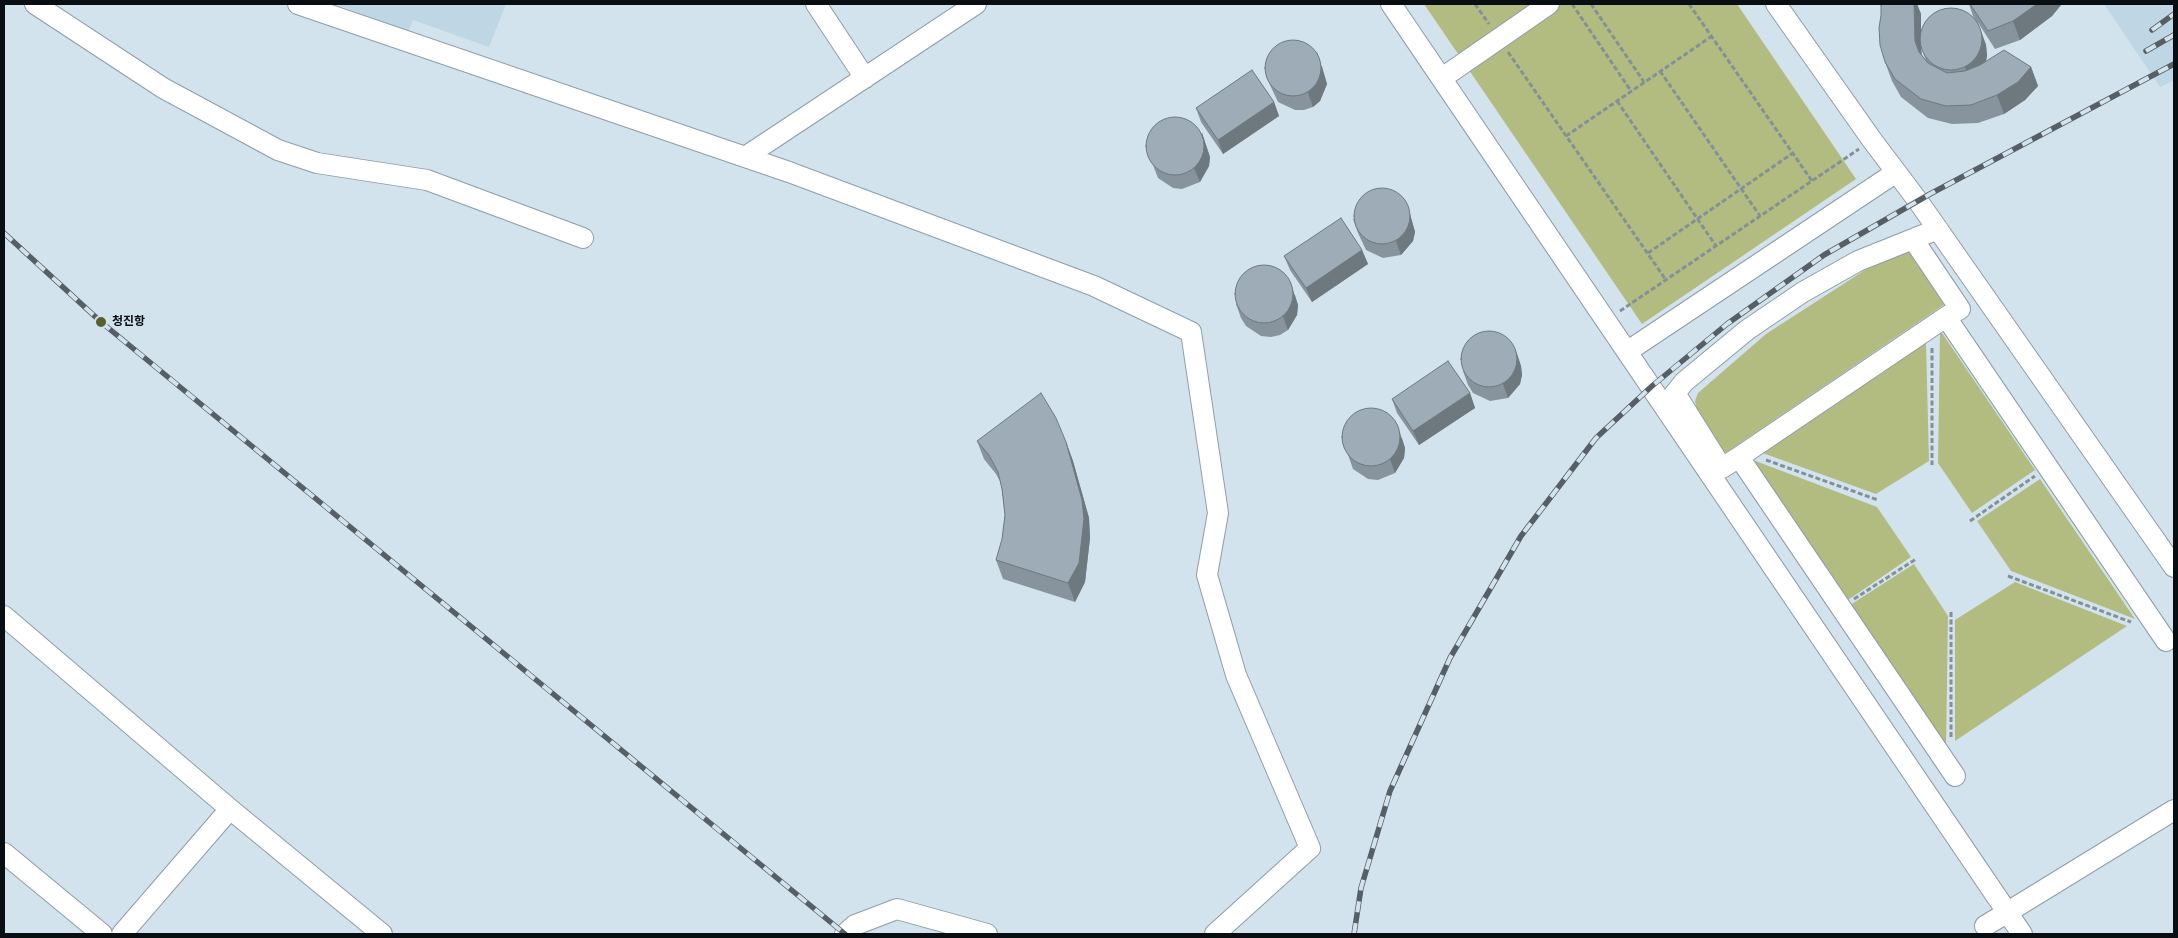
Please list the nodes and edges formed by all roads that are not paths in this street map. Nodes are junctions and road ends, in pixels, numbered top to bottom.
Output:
1 (35, 4) edge
2 (298, 4) edge
3 (816, 4) edge
4 (976, 4) edge
5 (1391, 4) edge
6 (1549, 4) edge
7 (1776, 4) edge
8 (865, 78) junction
9 (1442, 78) junction
10 (745, 157) junction
11 (1895, 173) junction
12 (1938, 229) junction
13 (583, 238) dead end
14 (1913, 239) junction
15 (1939, 322) junction
16 (1628, 351) junction
17 (1670, 399) junction
18 (1742, 455) junction
19 (2174, 567) edge
20 (4, 616) edge
21 (2166, 641) dead end
22 (1955, 776) dead end
23 (230, 810) junction
24 (2174, 810) edge
25 (4, 853) edge
26 (2007, 912) junction
27 (1985, 926) dead end
28 (102, 934) edge
29 (122, 934) edge
30 (382, 934) edge
31 (845, 934) edge
32 (987, 934) edge
33 (1215, 934) edge
34 (2022, 934) edge

1 - 13 street
2 - 10 street
3 - 8 street
4 - 8 street
5 - 9 street
6 - 9 street
7 - 11 street
8 - 10 street
9 - 16 street
10 - 33 street
11 - 12 street
11 - 16 street
12 - 14 street
12 - 19 street
14 - 15 street
14 - 17 street
15 - 18 street
15 - 21 street
16 - 17 street
17 - 18 street
17 - 26 street
18 - 22 street
20 - 23 street
23 - 29 street
23 - 30 street
24 - 26 street
25 - 28 street
26 - 27 street
26 - 34 street
31 - 32 street

